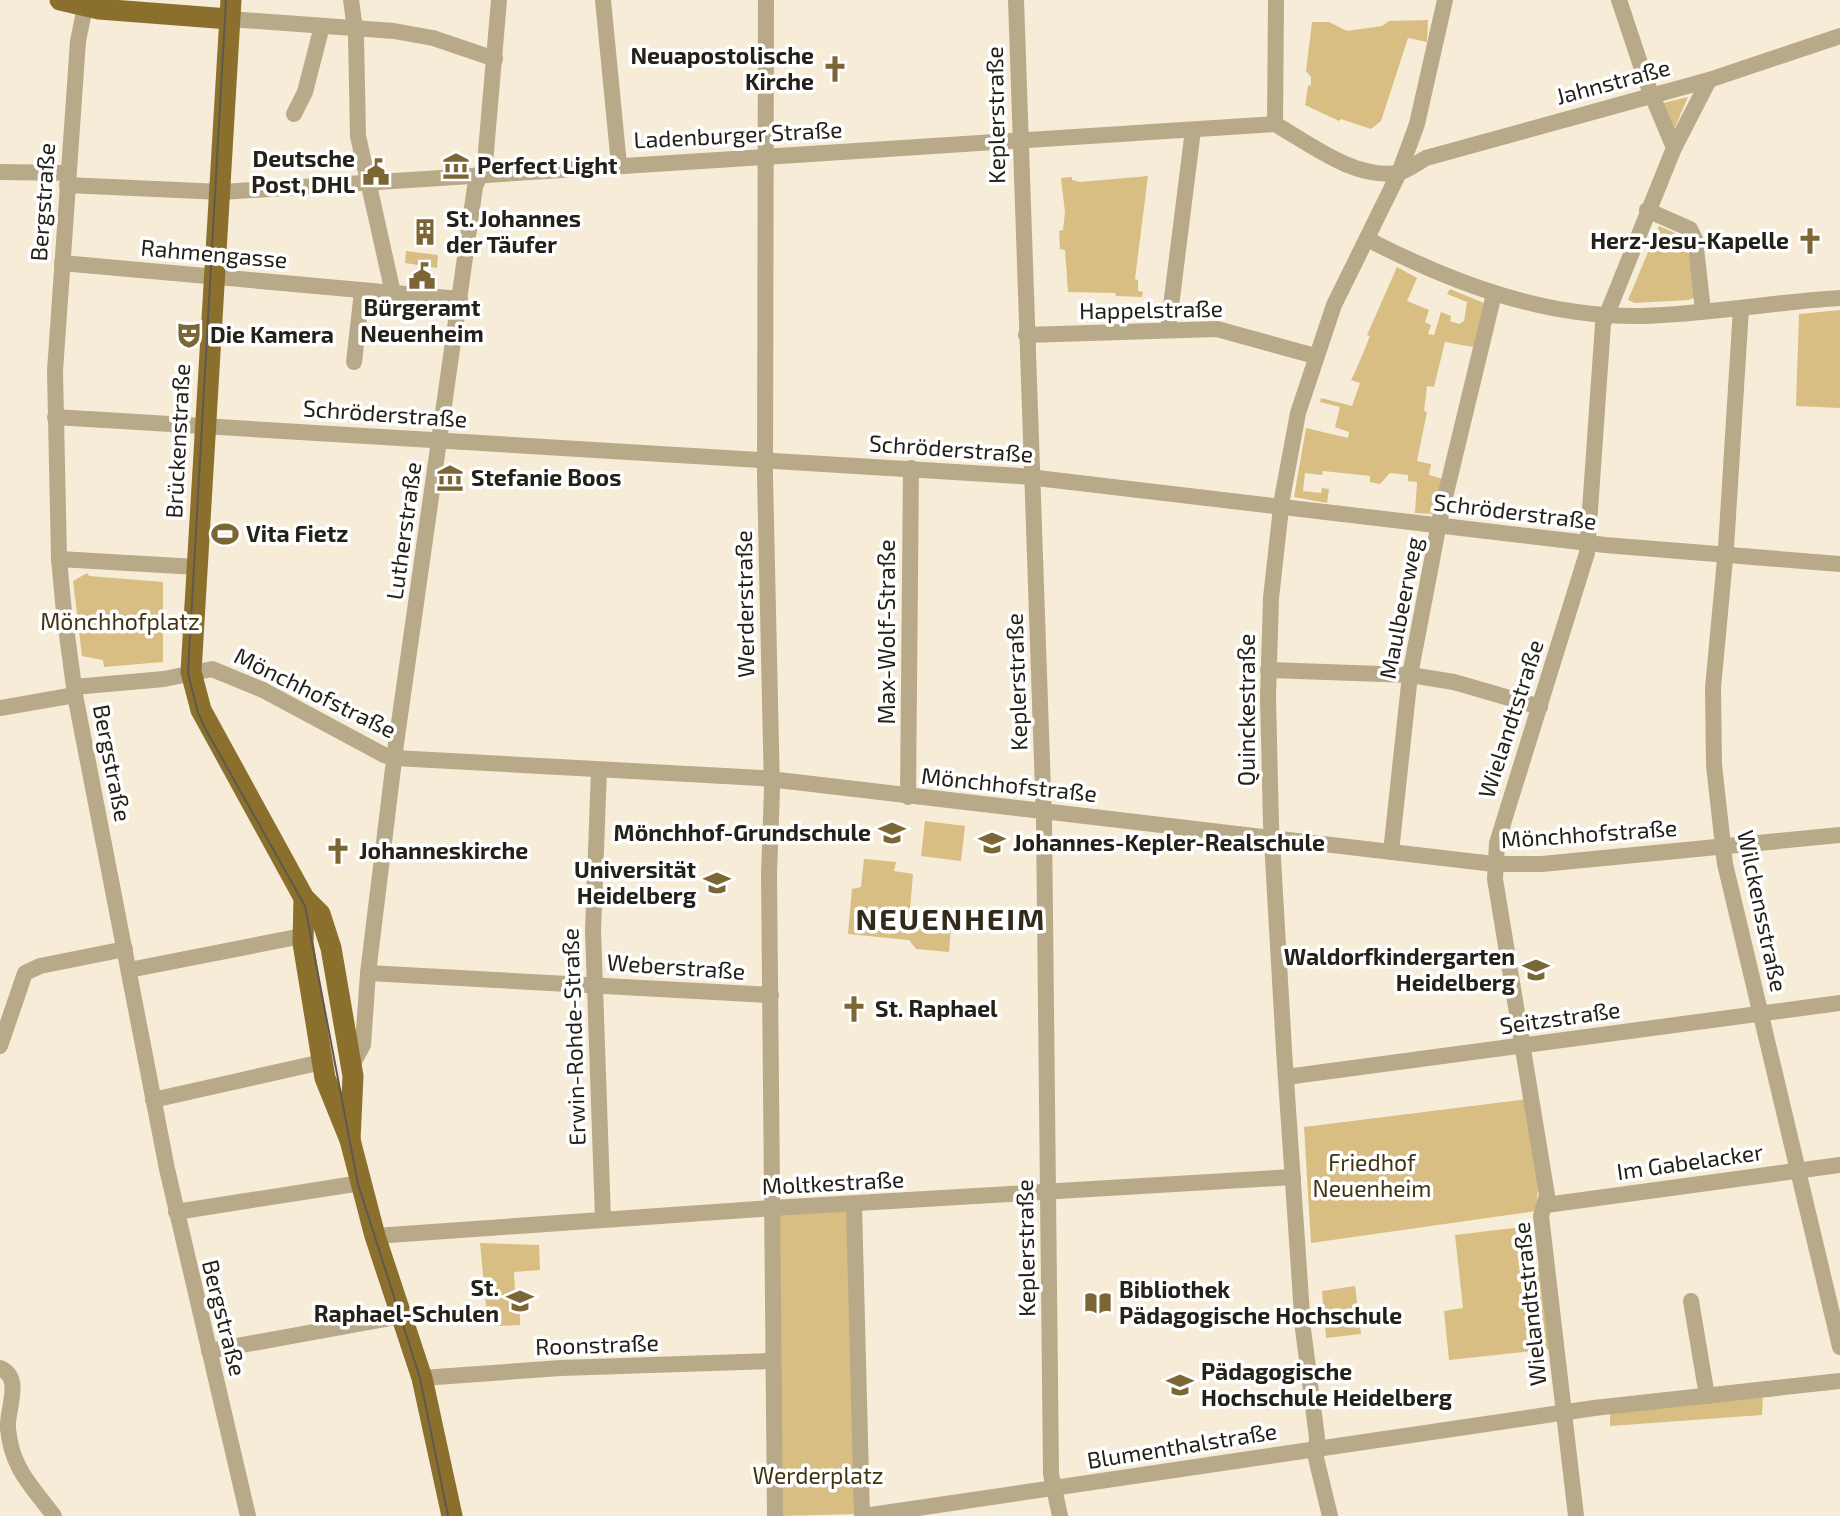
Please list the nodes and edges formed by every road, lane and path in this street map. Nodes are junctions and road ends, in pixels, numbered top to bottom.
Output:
1 (351, 0) edge
2 (499, 0) edge
3 (603, 0) edge
4 (766, 0) edge
5 (1017, 0) edge
6 (1276, 0) edge
7 (1445, 0) edge
8 (1619, 0) edge
9 (70, 2) edge
10 (230, 6) edge
11 (322, 26) junction
12 (354, 27) junction
13 (1840, 36) edge
14 (495, 59) junction
15 (1709, 80) junction
16 (1651, 94) junction
17 (294, 114) dead end
18 (1275, 124) junction
19 (1193, 130) junction
20 (1019, 140) junction
21 (1674, 148) junction
22 (764, 157) junction
23 (619, 165) junction
24 (0, 172) edge
25 (1399, 173) junction
26 (481, 174) junction
27 (366, 183) junction
28 (67, 185) junction
29 (220, 193) junction
30 (1647, 210) junction
31 (1367, 239) junction
32 (62, 263) junction
33 (214, 277) junction
34 (362, 292) junction
35 (393, 293) junction
36 (1494, 294) junction
37 (1840, 298) edge
38 (460, 299) junction
39 (1741, 308) junction
40 (1703, 311) junction
41 (1606, 314) junction
42 (1168, 330) junction
43 (1026, 335) junction
44 (1315, 356) junction
45 (354, 362) dead end
46 (55, 417) junction
47 (206, 426) junction
48 (440, 441) junction
49 (766, 459) junction
50 (911, 468) junction
51 (1032, 472) junction
52 (1281, 506) junction
53 (1439, 526) junction
54 (1588, 543) junction
55 (1725, 554) junction
56 (59, 559) junction
57 (1840, 564) edge
58 (197, 566) junction
59 (1268, 670) junction
60 (191, 672) junction
61 (1410, 675) junction
62 (75, 691) junction
63 (1540, 707) junction
64 (0, 708) edge
65 (395, 758) junction
66 (599, 770) junction
67 (771, 779) junction
68 (908, 797) junction
69 (1044, 805) junction
70 (1840, 835) edge
71 (1273, 836) junction
72 (1722, 848) junction
73 (1391, 852) junction
74 (1494, 864) junction
75 (304, 898) junction
76 (302, 936) junction
77 (125, 949) junction
78 (129, 970) junction
79 (368, 973) junction
80 (595, 984) junction
81 (771, 995) junction
82 (1840, 1003) edge
83 (1760, 1013) junction
84 (1523, 1045) junction
85 (0, 1046) edge
86 (322, 1062) junction
87 (351, 1067) junction
88 (1286, 1077) junction
89 (153, 1100) junction
90 (350, 1140) junction
91 (1840, 1165) edge
92 (1798, 1170) junction
93 (1293, 1177) junction
94 (361, 1183) junction
95 (1048, 1187) junction
96 (854, 1205) junction
97 (1546, 1205) junction
98 (773, 1208) junction
99 (176, 1212) junction
100 (603, 1219) junction
101 (375, 1236) junction
102 (1691, 1301) dead end
103 (402, 1316) junction
104 (1840, 1347) edge
105 (209, 1352) junction
106 (774, 1361) junction
107 (0, 1368) edge
108 (422, 1378) junction
109 (1840, 1381) edge
110 (1707, 1396) junction
111 (1565, 1414) junction
112 (1316, 1448) junction
113 (1052, 1481) junction
114 (54, 1516) edge
115 (248, 1516) edge
116 (452, 1516) edge
117 (775, 1516) edge
118 (863, 1516) edge
119 (1060, 1516) edge
120 (1330, 1516) edge
121 (1576, 1516) edge

1 - 12 street
2 - 14 street, Lutherstraße
3 - 23 street
4 - 22 street, Werderstraße
5 - 20 street, Keplerstraße
6 - 18 street
7 - 25 street, Quinckestraße
8 - 16 street
9 - 10 main road
9 - 28 street, Bergstraße
10 - 11 street
10 - 29 main road, Brückenstraße
11 - 12 street
11 - 17 street
12 - 14 street
12 - 27 street
13 - 15 street, Jahnstraße
14 - 26 street, Lutherstraße
15 - 16 street, Jahnstraße
15 - 21 street, Wielandtstraße
16 - 21 street
16 - 25 street, Jahnstraße
18 - 19 street, Ladenburger Straße
18 - 25 street
19 - 20 street, Ladenburger Straße
19 - 42 street
20 - 22 street, Ladenburger Straße
20 - 43 street, Keplerstraße
21 - 30 street, Wielandtstraße
22 - 23 street, Ladenburger Straße
22 - 49 street, Werderstraße
23 - 26 street, Ladenburger Straße
24 - 28 street, Ladenburger Straße
25 - 31 street, Quinckestraße
26 - 27 street, Ladenburger Straße
26 - 38 street, Lutherstraße
27 - 29 street, Ladenburger Straße
27 - 35 street
28 - 29 street, Ladenburger Straße
28 - 32 street, Bergstraße
29 - 33 main road, Brückenstraße
30 - 40 street
30 - 41 street, Wielandtstraße
31 - 36 street
31 - 44 street, Quinckestraße
32 - 33 street, Rahmengasse
32 - 46 street, Bergstraße
33 - 34 street, Rahmengasse
33 - 47 main road, Brückenstraße
34 - 35 street, Rahmengasse
34 - 45 street
35 - 38 street, Rahmengasse
36 - 41 street
36 - 53 street, Maulbeerweg
37 - 39 street
38 - 48 street, Lutherstraße
39 - 40 street
39 - 55 street, Wilckensstraße
40 - 41 street
41 - 54 street, Wielandtstraße
42 - 43 street, Happelstraße
42 - 44 street, Happelstraße
43 - 51 street, Keplerstraße
44 - 52 street, Quinckestraße
46 - 47 street, Schröderstraße
46 - 56 street, Bergstraße
47 - 48 street, Schröderstraße
47 - 58 main road, Brückenstraße
48 - 49 street, Schröderstraße
48 - 65 street, Lutherstraße
49 - 50 street, Schröderstraße
49 - 67 street, Werderstraße
50 - 51 street, Schröderstraße
50 - 68 street, Max-Wolf-Straße
51 - 52 street, Schröderstraße
51 - 69 street, Keplerstraße
52 - 53 street, Schröderstraße
52 - 59 street, Quinckestraße
53 - 54 street, Schröderstraße
53 - 61 street, Maulbeerweg
54 - 55 street, Schröderstraße
54 - 63 street, Wielandtstraße
55 - 57 street, Schröderstraße
55 - 72 street, Wilckensstraße
56 - 58 street
56 - 62 street, Bergstraße
58 - 60 main road, Brückenstraße
59 - 61 street
59 - 71 street, Quinckestraße
60 - 62 street
60 - 65 street, Mönchhofstraße
60 - 75 main road, Brückenstraße
61 - 63 street
61 - 73 street, Maulbeerweg
62 - 64 street
62 - 77 street, Bergstraße
63 - 74 street, Wielandtstraße
65 - 66 street, Mönchhofstraße
65 - 79 street, Lutherstraße
66 - 67 street, Mönchhofstraße
66 - 80 street, Erwin-Rohde-Straße
67 - 68 street, Mönchhofstraße
67 - 81 street, Werderstraße
68 - 69 street, Mönchhofstraße
69 - 71 street, Mönchhofstraße
69 - 95 street, Keplerstraße
70 - 72 street, Mönchhofstraße
71 - 73 street, Mönchhofstraße
71 - 88 street, Quinckestraße
72 - 74 street, Mönchhofstraße
72 - 83 street, Wilckensstraße
73 - 74 street, Mönchhofstraße
74 - 84 street, Wielandtstraße
75 - 76 main road
75 - 87 main road, Brückenstraße
76 - 78 street
76 - 86 main road
77 - 78 street, Bergstraße
77 - 85 street
78 - 89 street, Bergstraße
79 - 80 street, Weberstraße
79 - 87 street, Lutherstraße
80 - 81 street, Weberstraße
80 - 100 street, Erwin-Rohde-Straße
81 - 98 street, Werderstraße
82 - 83 street, Seitzstraße
83 - 84 street, Seitzstraße
83 - 92 street, Wilckensstraße
84 - 88 street, Seitzstraße
84 - 97 street, Wielandtstraße
86 - 89 street
86 - 90 main road
87 - 90 main road, Brückenstraße
88 - 93 street, Quinckestraße
89 - 99 street, Bergstraße
90 - 94 main road
91 - 92 street, Im Gabelacker
92 - 97 street, Im Gabelacker
92 - 104 street, Wilckensstraße
93 - 95 street, Moltkestraße
93 - 112 street, Quinckestraße
94 - 99 street
94 - 101 main road
95 - 96 street, Moltkestraße
95 - 113 street, Keplerstraße
96 - 98 street, Moltkestraße
96 - 118 street
97 - 111 street, Wielandtstraße
98 - 100 street, Moltkestraße
98 - 106 street
99 - 105 street, Bergstraße
100 - 101 street, Moltkestraße
101 - 103 main road
102 - 110 street
103 - 105 street
103 - 108 main road
105 - 115 street, Bergstraße
106 - 108 street, Roonstraße
106 - 117 street
107 - 114 street
108 - 116 main road
109 - 110 street, Blumenthalstraße
110 - 111 street, Blumenthalstraße
111 - 112 street, Blumenthalstraße
111 - 121 street, Wielandtstraße
112 - 113 street, Blumenthalstraße
112 - 120 street, Quinckestraße
113 - 118 street, Blumenthalstraße
113 - 119 street, Keplerstraße

